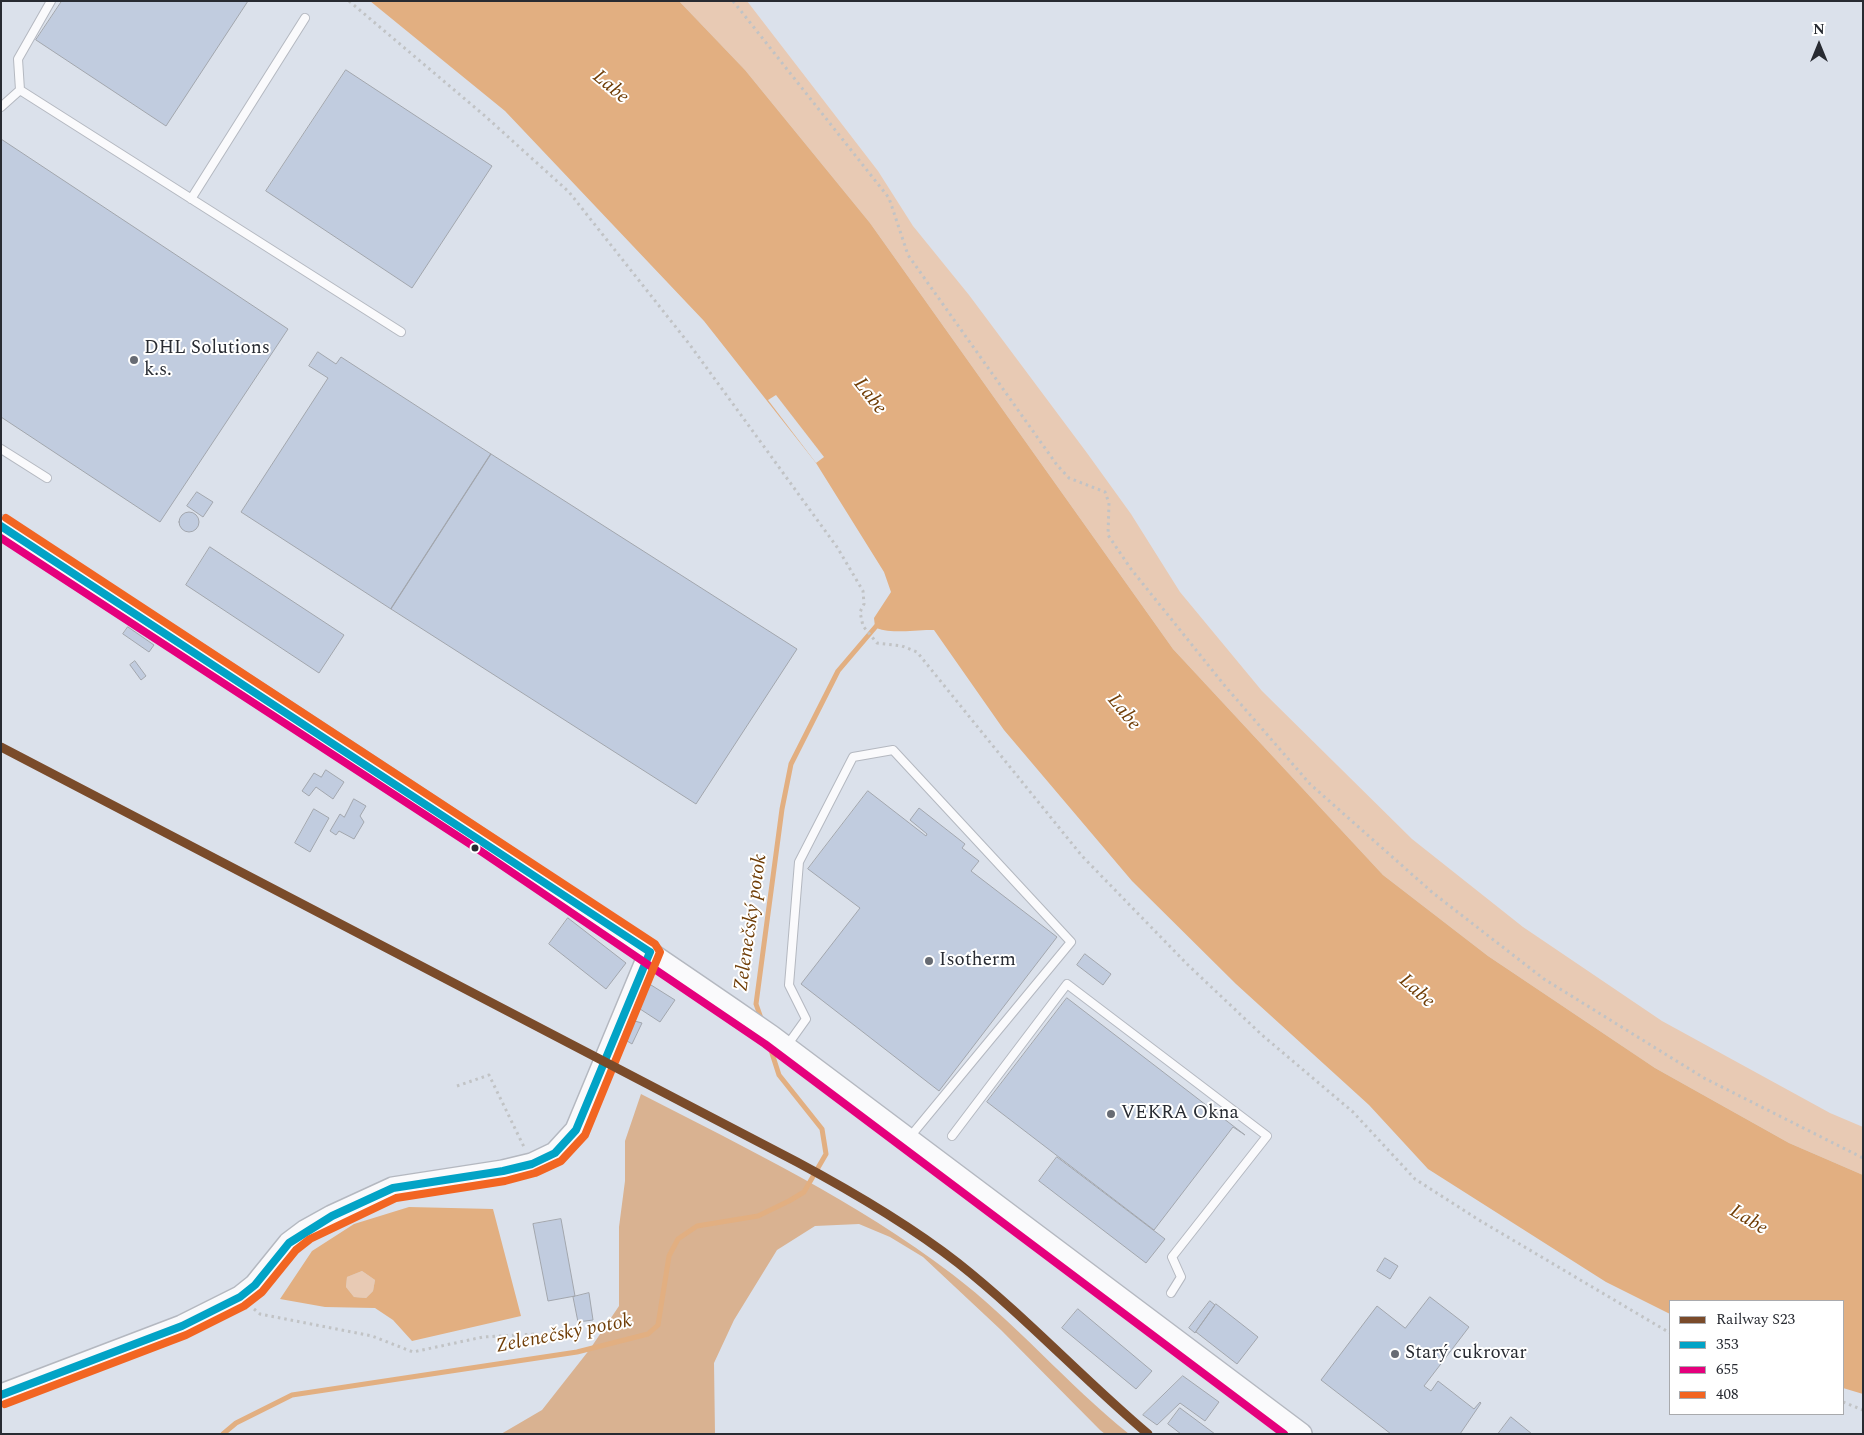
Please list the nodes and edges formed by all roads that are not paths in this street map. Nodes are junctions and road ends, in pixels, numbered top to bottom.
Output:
1 (51, 1) edge
2 (305, 18) dead end
3 (20, 90) junction
4 (1, 107) edge
5 (191, 199) junction
6 (400, 332) dead end
7 (1, 449) edge
8 (47, 478) dead end
9 (1, 526) edge
10 (650, 952) junction
11 (778, 1042) junction
12 (952, 1136) dead end
13 (908, 1140) junction
14 (1172, 1293) dead end
15 (1, 1395) edge
16 (1301, 1434) edge

1 - 3 lane
2 - 5 lane
3 - 4 lane
3 - 5 lane
5 - 6 lane
7 - 8 lane
9 - 10 main road
10 - 11 main road
10 - 15 main road
11 - 13 main road
11 - 13 lane
12 - 14 lane
13 - 16 main road

